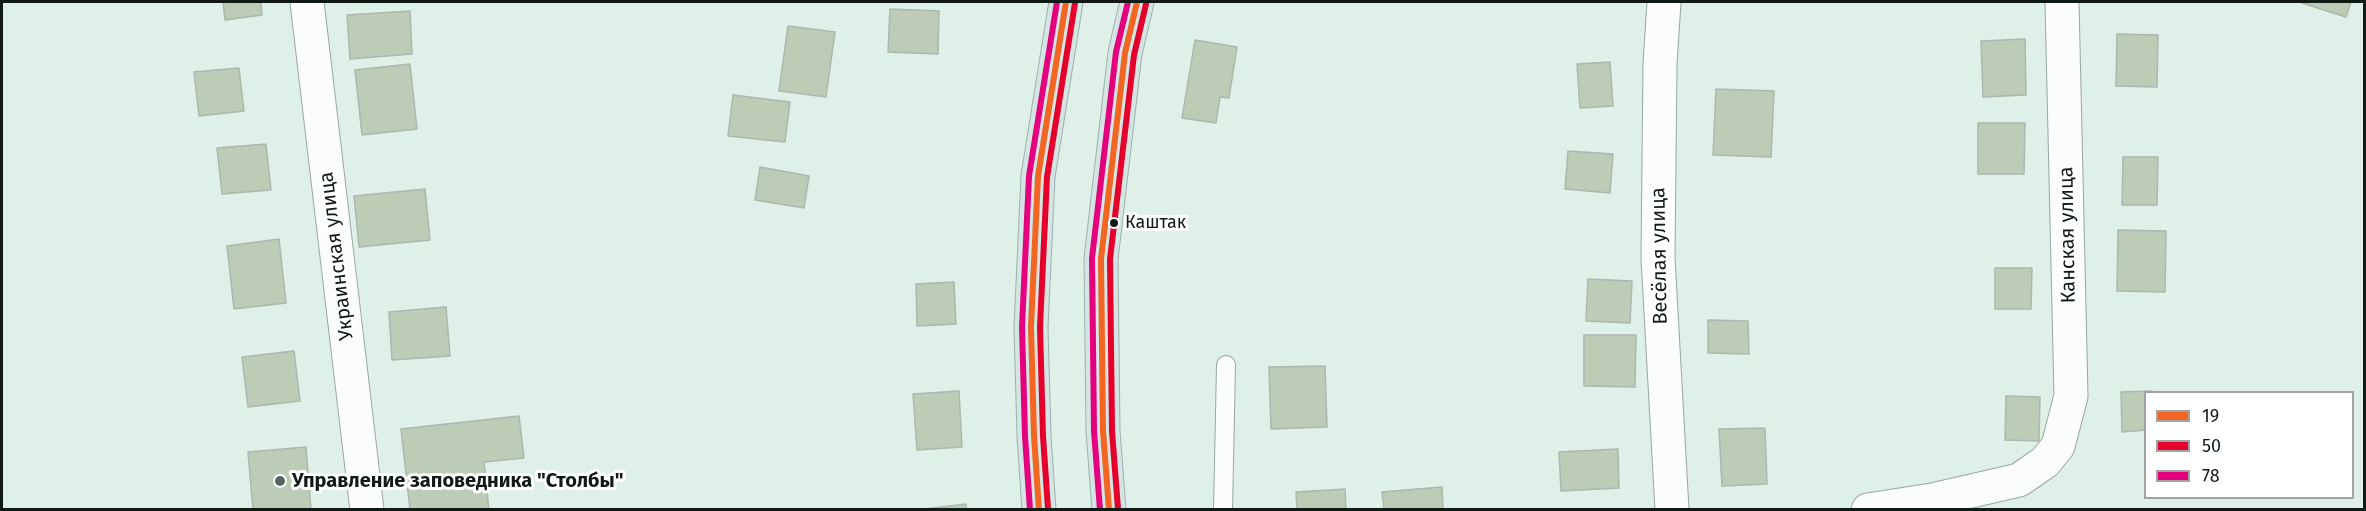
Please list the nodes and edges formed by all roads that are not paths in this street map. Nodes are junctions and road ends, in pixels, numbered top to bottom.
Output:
1 (307, 2) edge
2 (1066, 2) edge
3 (1137, 2) edge
4 (1664, 2) edge
5 (2062, 2) edge
6 (1226, 364) dead end
7 (367, 510) edge
8 (1039, 510) edge
9 (1109, 510) edge
10 (1223, 510) edge
11 (1672, 510) edge
12 (1868, 510) edge

1 - 7 street, Украинская улица
2 - 8 highway
3 - 9 highway
4 - 11 street, Весёлая улица
5 - 12 street, Канская улица
6 - 10 lane

